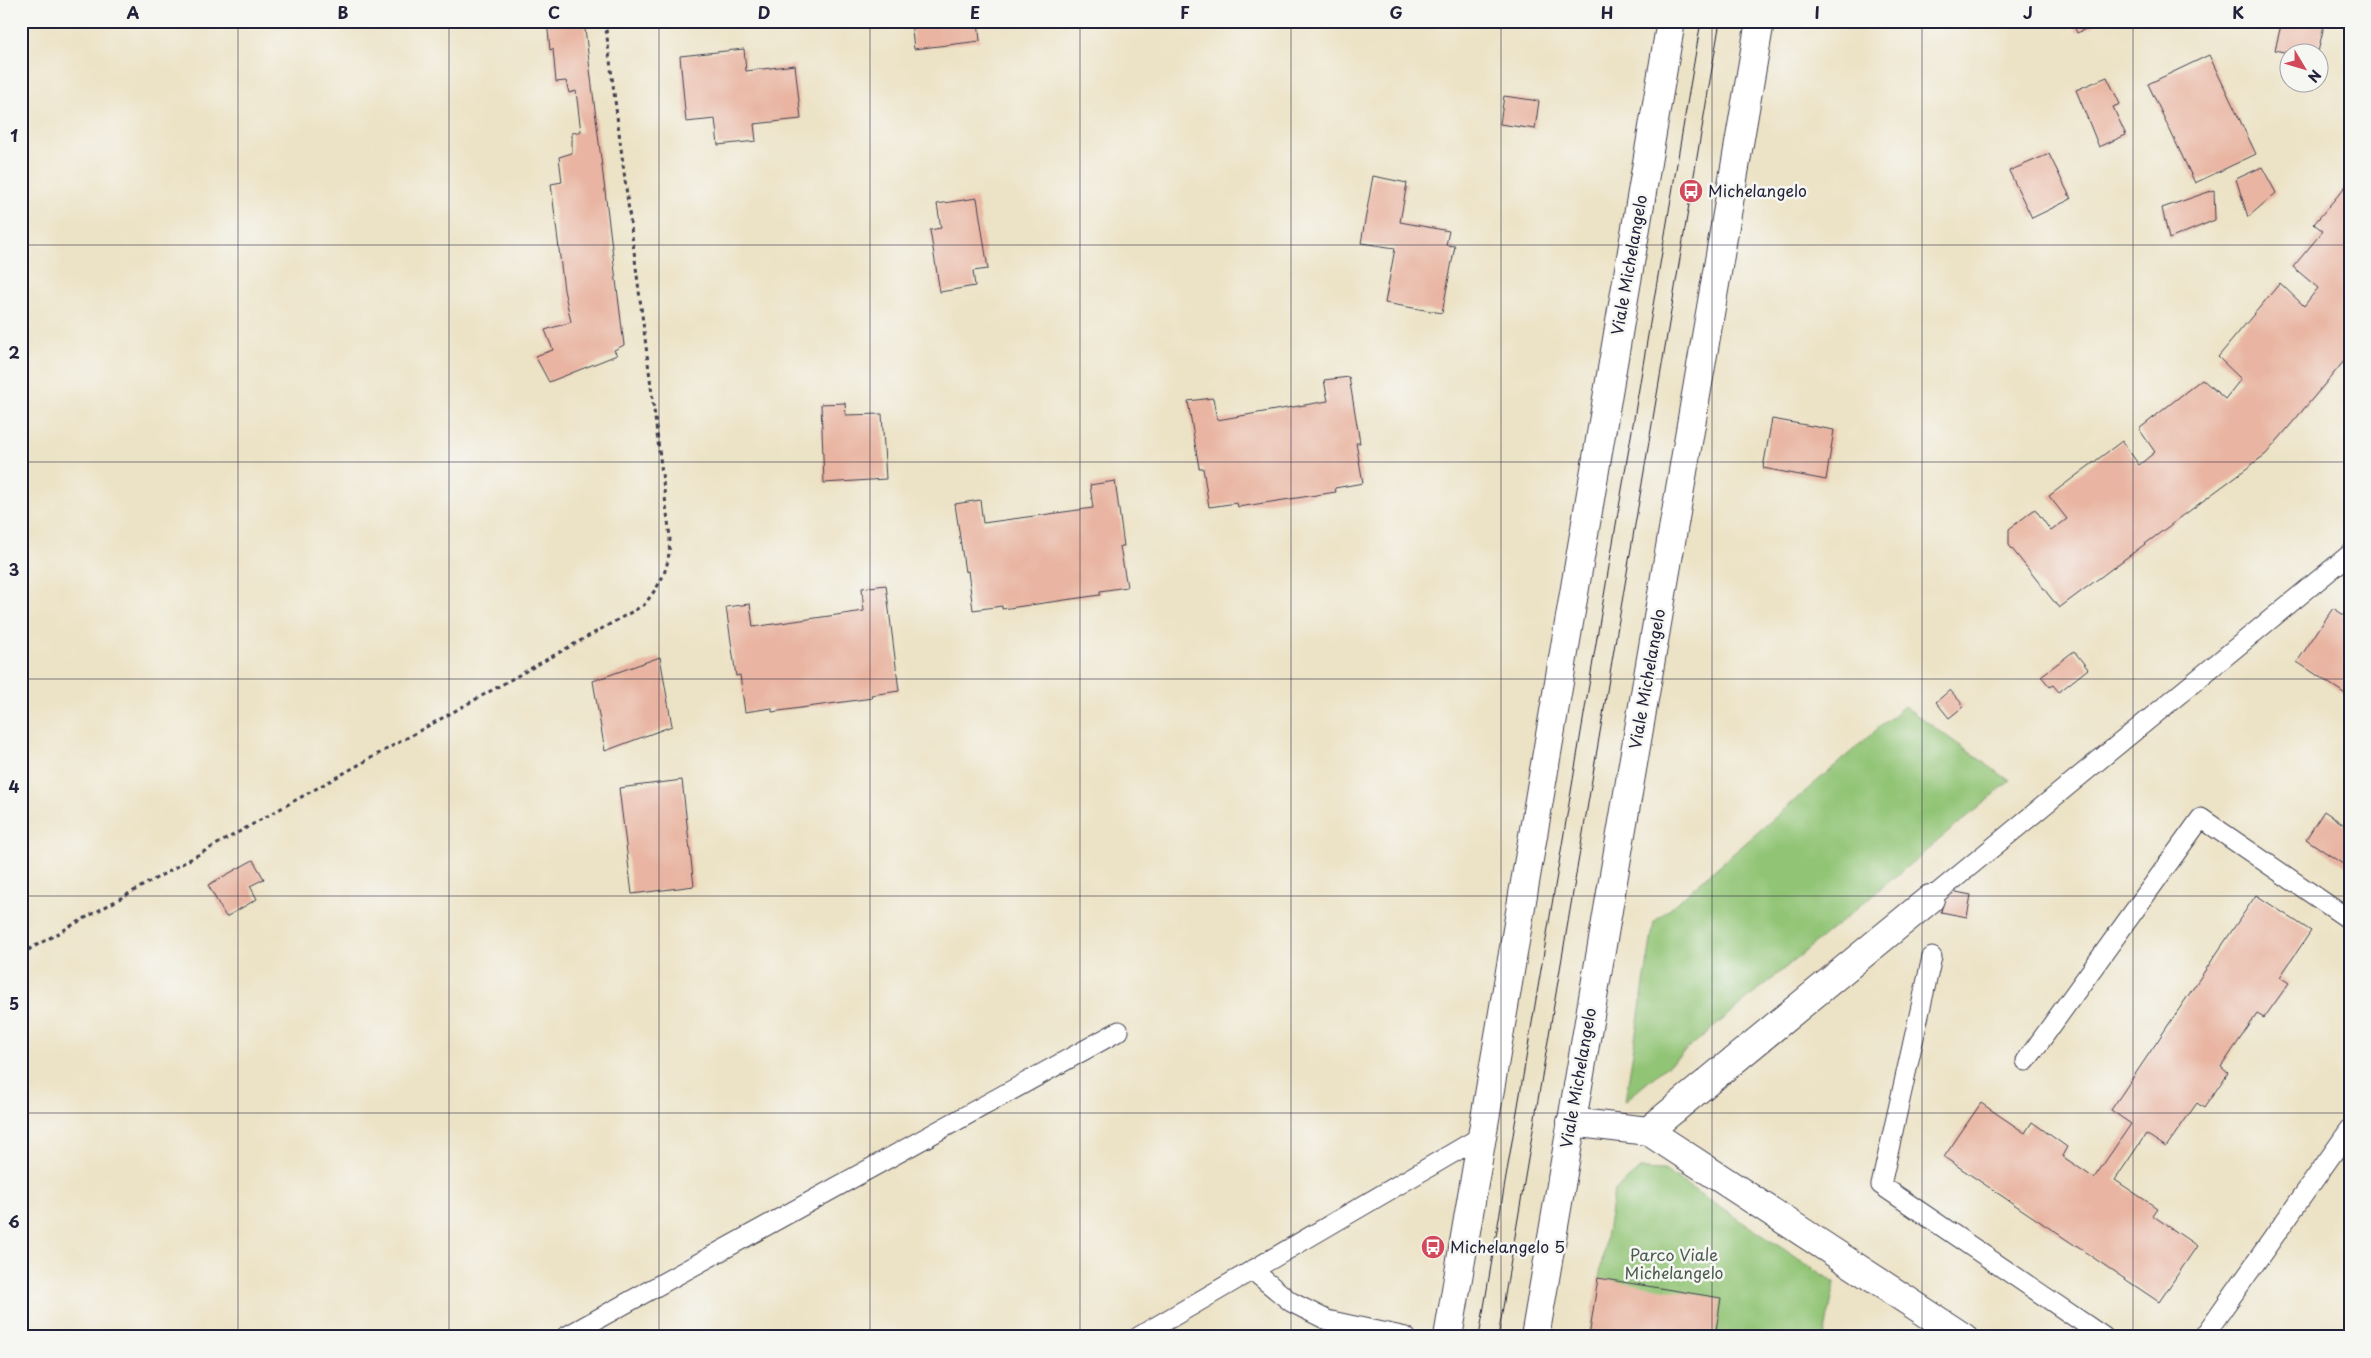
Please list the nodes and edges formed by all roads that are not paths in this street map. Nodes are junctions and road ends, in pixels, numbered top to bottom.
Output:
1 (1671, 21) edge
2 (1760, 21) edge
3 (2350, 554) edge
4 (1930, 899) joint
5 (2350, 920) edge
6 (1932, 957) dead end
7 (1119, 1031) dead end
8 (2026, 1061) dead end
9 (1571, 1122) junction
10 (2350, 1129) edge
11 (1648, 1131) junction
12 (1482, 1136) junction
13 (1252, 1270) junction
14 (565, 1337) edge
15 (1138, 1337) edge
16 (1406, 1337) edge
17 (1448, 1337) edge
18 (1535, 1337) edge
19 (1963, 1337) edge
20 (2104, 1337) edge
21 (2202, 1337) edge

1 - 12 street, Viale Michelangelo
2 - 9 street, Viale Michelangelo
3 - 4 lane
4 - 11 street
5 - 8 lane
6 - 20 lane
7 - 14 lane
9 - 11 street
9 - 18 street, Viale Michelangelo
10 - 21 lane
11 - 19 street
12 - 13 lane
12 - 17 street, Viale Michelangelo
13 - 15 lane
13 - 16 lane

